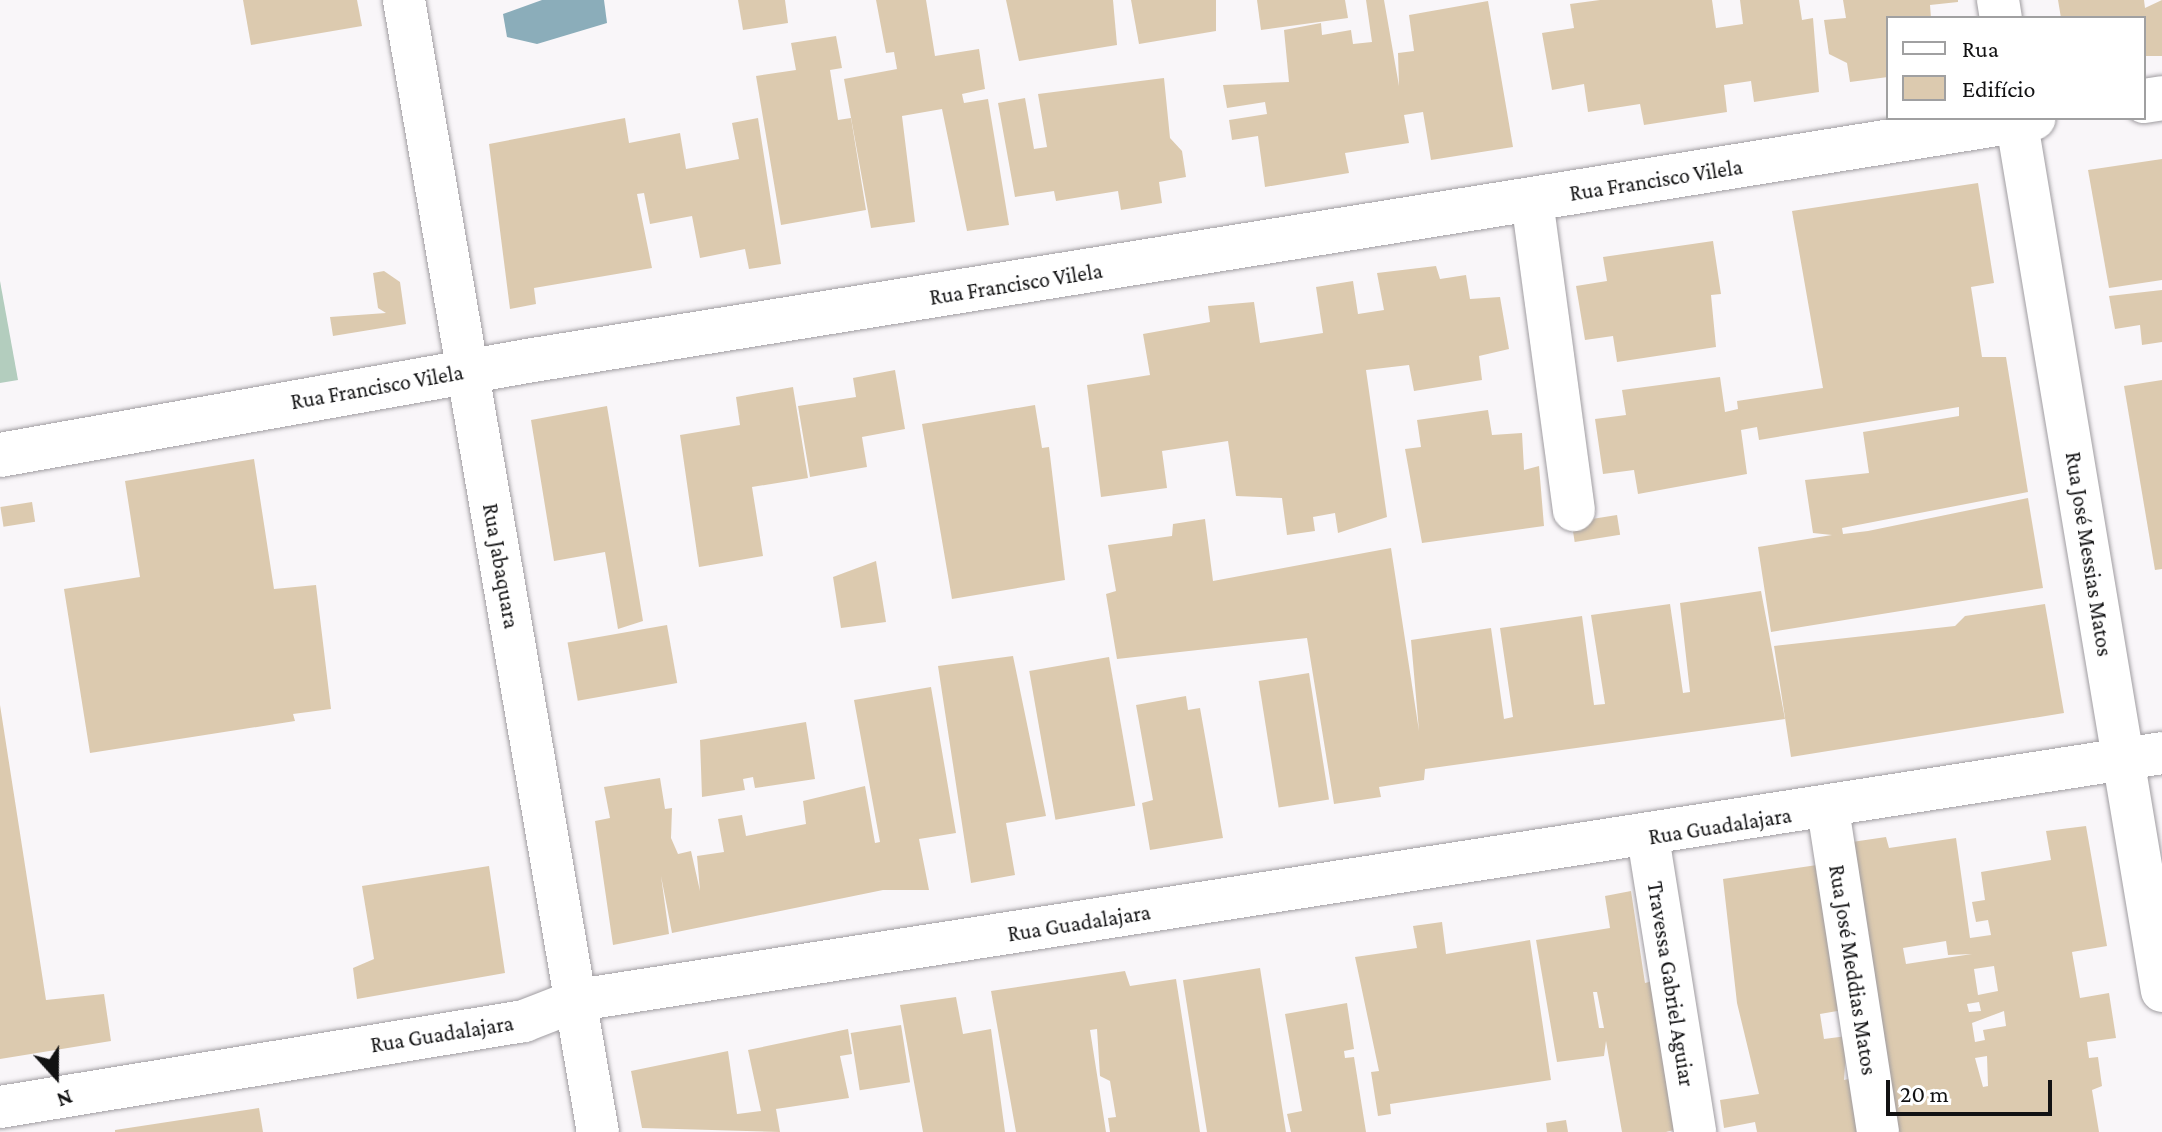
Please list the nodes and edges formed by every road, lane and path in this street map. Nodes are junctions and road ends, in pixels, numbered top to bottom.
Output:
1 (404, 0) edge
2 (2016, 120) edge
3 (2022, 120) edge
4 (1532, 200) junction
5 (467, 371) junction
6 (0, 455) edge
7 (1574, 510) dead end
8 (2143, 756) edge
9 (1828, 809) junction
10 (1648, 837) junction
11 (2162, 991) edge
12 (578, 1000) junction
13 (0, 1107) edge
14 (598, 1132) edge
15 (1695, 1132) edge
16 (1878, 1132) edge

1 - 5 street, Rua Jabaquara
2 - 4 street, Rua Francisco Vilela
3 - 8 street, Rua José Messias Matos
4 - 5 street, Rua Francisco Vilela
4 - 7 street
5 - 6 street, Rua Francisco Vilela
5 - 12 street, Rua Jabaquara
8 - 9 street, Rua Guadalajara
8 - 11 street, Rua José Messias Matos
9 - 10 street, Rua Guadalajara
9 - 16 street, Rua José Meddias Matos
10 - 12 street, Rua Guadalajara
10 - 15 street, Travessa Gabriel Aguiar
12 - 13 street, Rua Guadalajara
12 - 14 street, Rua Jabaquara

